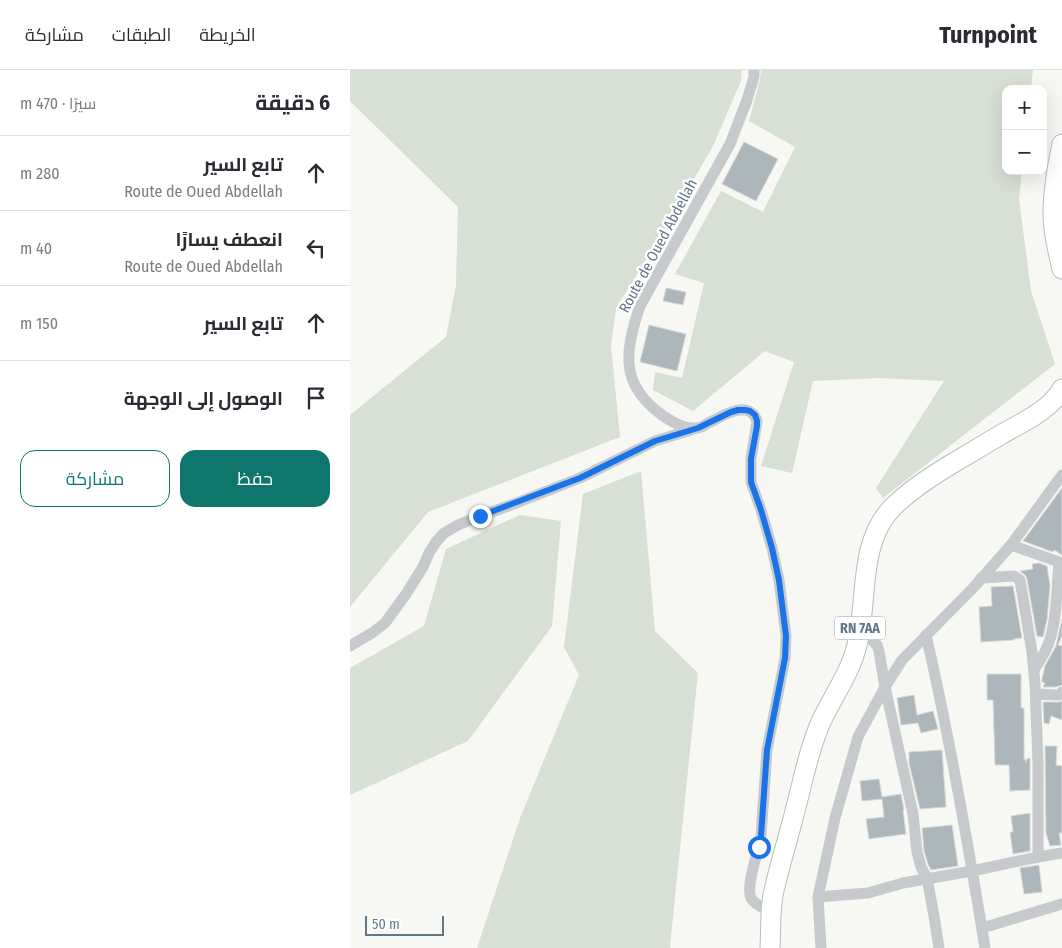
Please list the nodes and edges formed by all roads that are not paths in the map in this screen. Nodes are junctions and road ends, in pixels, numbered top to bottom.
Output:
1 (754, 70) edge
2 (1062, 144) edge
3 (1062, 269) edge
4 (1062, 389) edge
5 (698, 428) junction
6 (1062, 475) edge
7 (1011, 545) junction
8 (1061, 563) edge
9 (981, 578) junction
10 (860, 632) junction
11 (926, 635) junction
12 (350, 646) edge
13 (1034, 670) junction
14 (885, 687) junction
15 (1062, 692) edge
16 (1036, 694) junction
17 (1062, 853) edge
18 (1038, 857) junction
19 (972, 871) junction
20 (927, 878) junction
21 (818, 897) junction
22 (1061, 908) edge
23 (771, 912) junction
24 (982, 928) junction
25 (770, 948) edge
26 (821, 948) edge
27 (939, 948) edge
28 (985, 948) edge

1 - 5 street, Route de Oued Abdellah
2 - 3 main road
4 - 10 main road, RN 7AA
5 - 12 street
5 - 23 street
6 - 7 street
7 - 8 street
7 - 9 street
8 - 13 street
9 - 11 street
9 - 13 street
10 - 14 street
10 - 23 main road, RN 7AA
11 - 14 street
11 - 19 street
13 - 16 street
14 - 20 street
14 - 21 street
15 - 16 street
16 - 18 street
17 - 18 street
18 - 19 street
19 - 20 street
19 - 24 street
20 - 21 street
20 - 27 street
21 - 26 street
22 - 24 street
23 - 25 main road, RN 7AA
24 - 28 street

